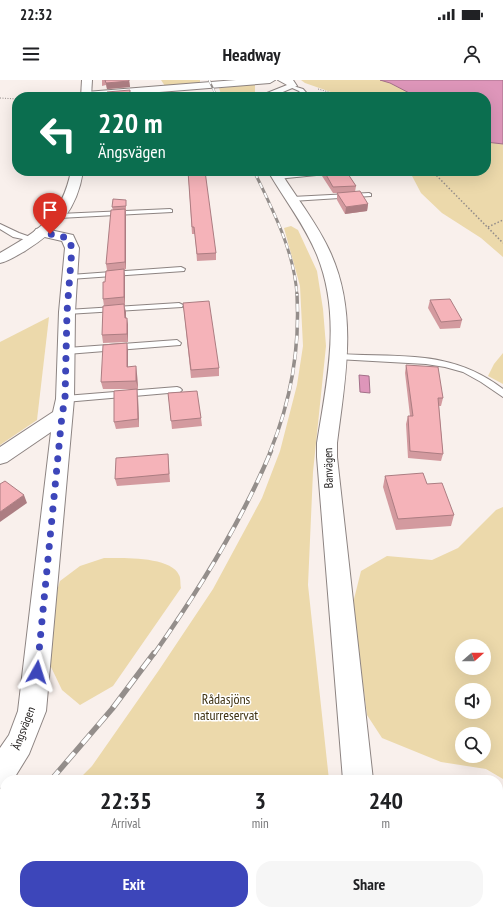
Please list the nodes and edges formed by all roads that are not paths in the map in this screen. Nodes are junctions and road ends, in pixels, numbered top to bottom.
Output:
1 (87, 80) edge
2 (270, 80) edge
3 (283, 80) edge
4 (292, 86) junction
5 (148, 91) joint
6 (86, 92) edge
7 (141, 92) edge
8 (276, 92) edge
9 (303, 92) edge
10 (77, 176) edge
11 (276, 176) edge
12 (369, 195) dead end
13 (292, 199) junction
14 (170, 211) dead end
15 (59, 216) junction
16 (0, 226) edge
17 (36, 236) junction
18 (0, 259) edge
19 (181, 269) dead end
20 (70, 277) junction
21 (179, 305) dead end
22 (67, 312) junction
23 (178, 343) dead end
24 (66, 351) junction
25 (340, 358) junction
26 (177, 390) dead end
27 (503, 394) edge
28 (64, 407) junction
29 (0, 457) edge
30 (0, 774) edge
31 (358, 775) edge

1 - 6 street
2 - 5 street
3 - 4 street
4 - 8 street
4 - 9 lane
5 - 7 street
10 - 15 street
11 - 13 street, Banvägen
12 - 13 lane
13 - 25 street, Banvägen
14 - 15 lane
15 - 17 street
16 - 17 lane
17 - 18 street
17 - 20 street, Ängsvägen
19 - 20 lane
20 - 22 street, Ängsvägen
21 - 22 lane
22 - 24 street, Ängsvägen
23 - 24 lane
24 - 28 street, Ängsvägen
25 - 27 lane
25 - 31 street, Banvägen
26 - 28 lane
28 - 29 street
28 - 30 street, Ängsvägen

